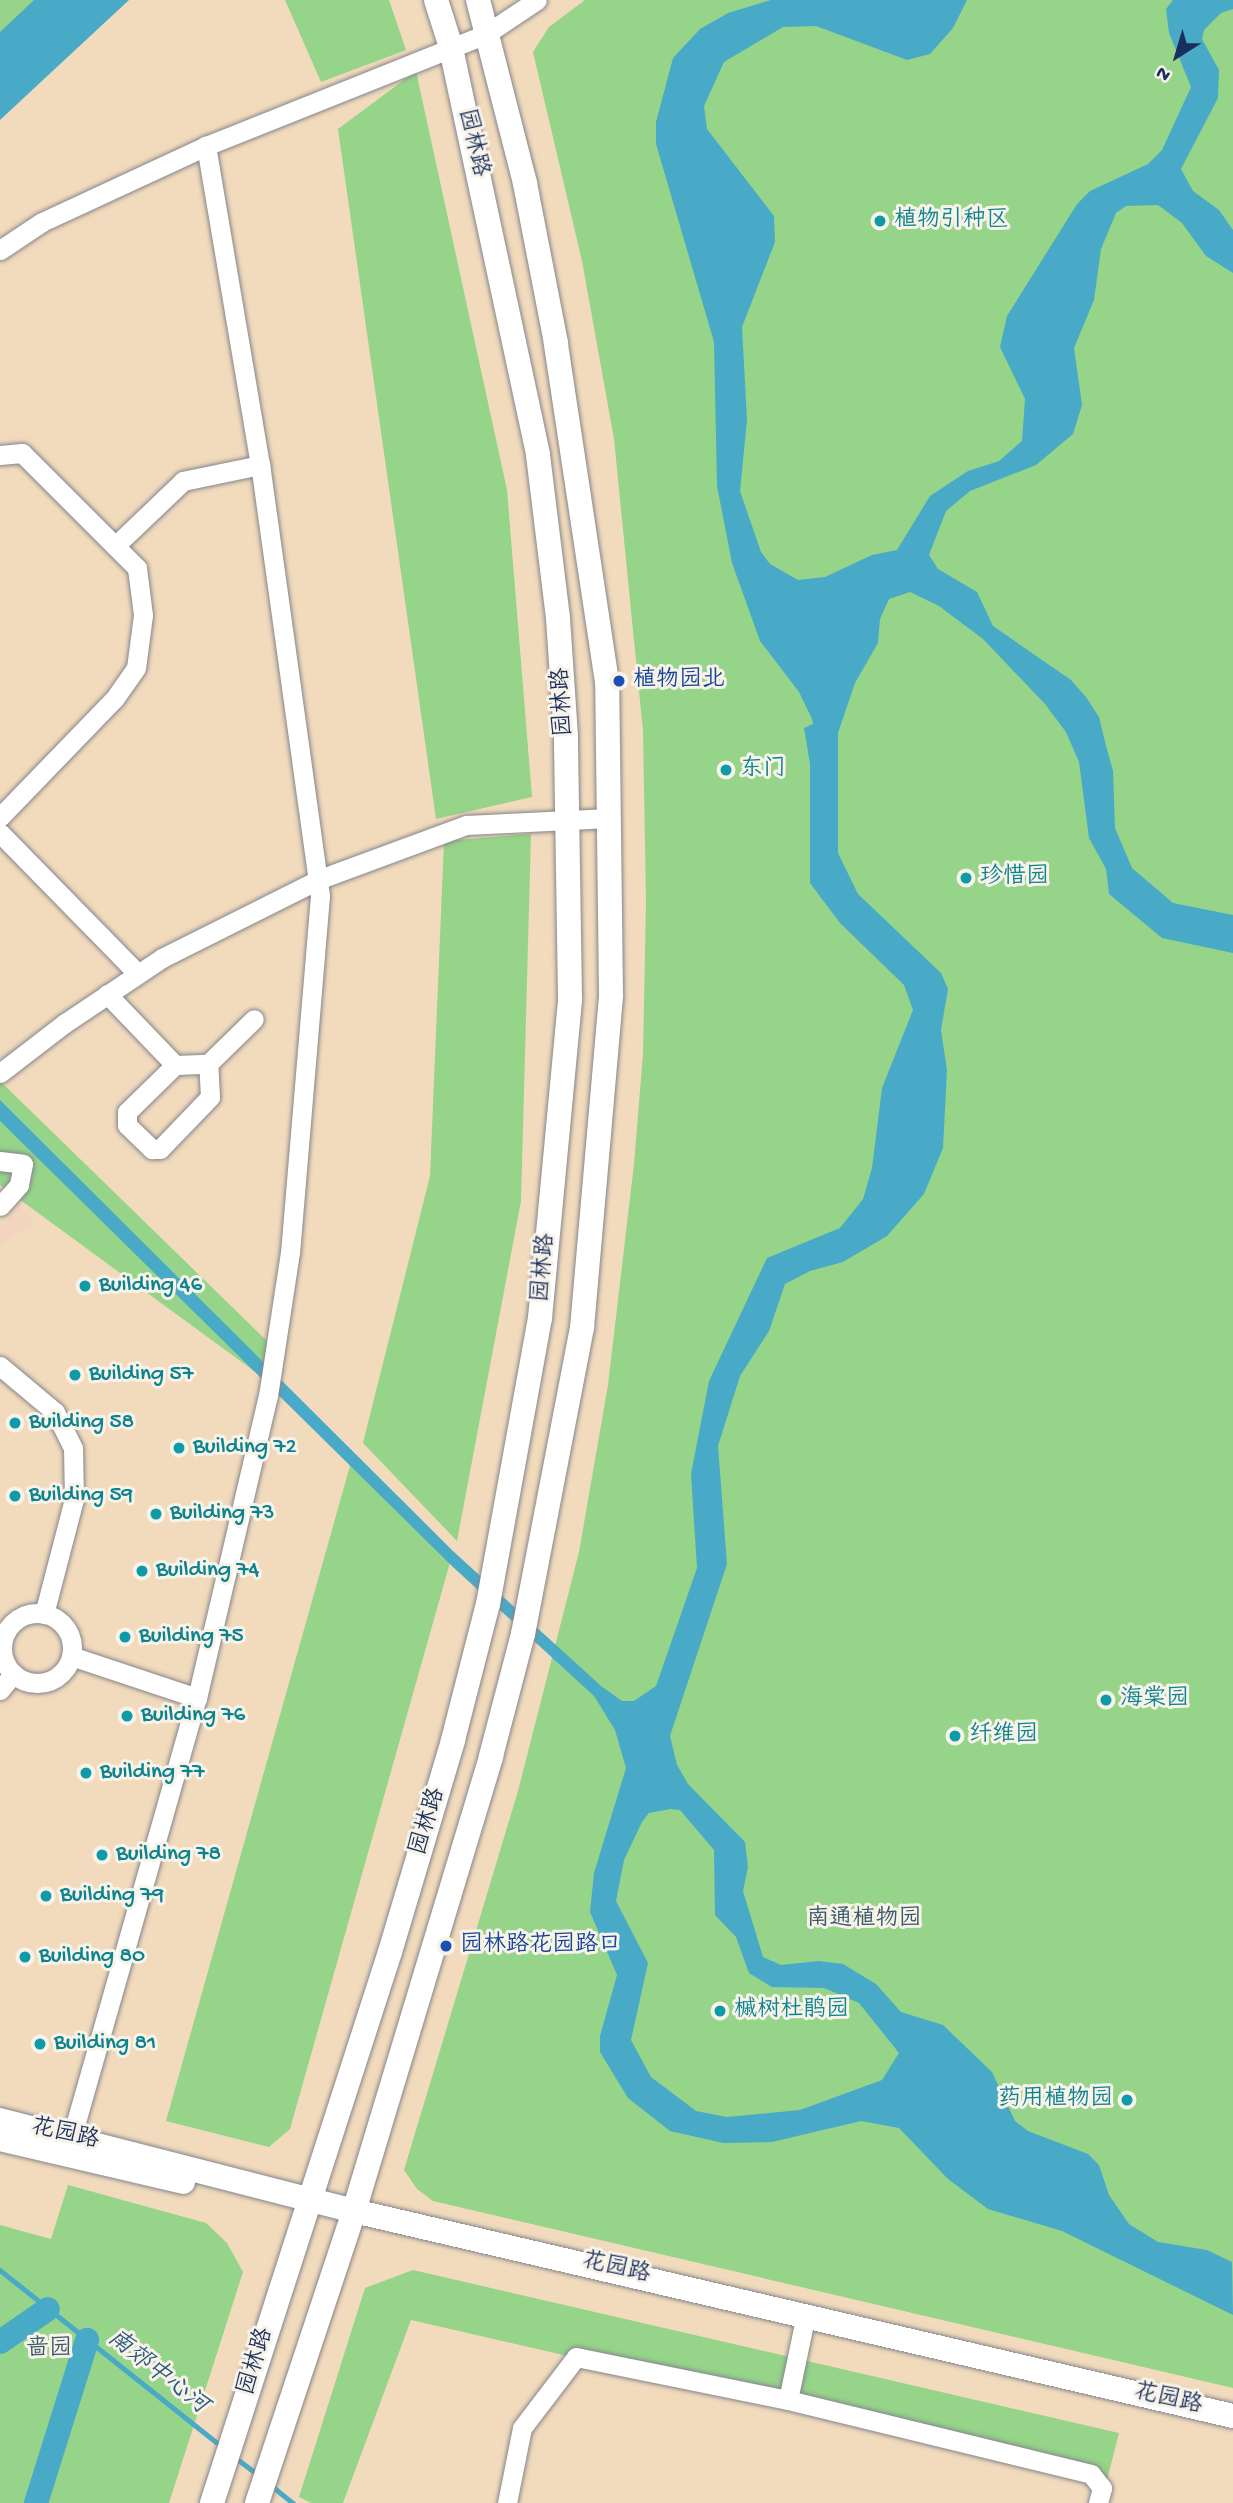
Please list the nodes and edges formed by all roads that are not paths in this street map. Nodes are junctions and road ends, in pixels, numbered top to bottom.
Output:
1 (436, 0) edge
2 (478, 0) edge
3 (537, 0) edge
4 (486, 34) junction
5 (451, 47) junction
6 (206, 146) junction
7 (0, 250) edge
8 (0, 455) edge
9 (260, 465) junction
10 (115, 546) junction
11 (0, 817) edge
12 (610, 818) junction
13 (570, 820) junction
14 (0, 833) edge
15 (320, 879) junction
16 (138, 974) junction
17 (107, 994) junction
18 (254, 1019) dead end
19 (208, 1064) junction
20 (175, 1065) junction
21 (0, 1073) edge
22 (0, 1161) edge
23 (0, 1206) edge
24 (0, 1366) edge
25 (44, 1614) junction
26 (71, 1656) junction
27 (13, 1674) junction
28 (0, 1689) edge
29 (197, 1698) junction
30 (0, 2120) edge
31 (72, 2136) junction
32 (0, 2139) edge
33 (307, 2204) junction
34 (351, 2217) junction
35 (805, 2320) junction
36 (789, 2400) junction
37 (1233, 2416) edge
38 (1233, 2430) edge
39 (262, 2489) edge
40 (212, 2503) edge
41 (507, 2503) edge
42 (1098, 2503) edge

1 - 5 main road, 园林路
2 - 4 main road, 园林路
3 - 4 street
4 - 5 street
4 - 12 main road, 园林路
5 - 6 street
5 - 13 main road, 园林路
6 - 7 street
6 - 9 street
8 - 10 street
9 - 10 street
9 - 15 street
10 - 11 street
12 - 13 street
12 - 34 main road, 园林路
13 - 15 street
13 - 33 main road, 园林路
14 - 16 street
15 - 16 street
15 - 29 street
16 - 17 street
17 - 20 street
17 - 21 street
18 - 19 street
19 - 20 street
19 - 20 street
22 - 23 street
24 - 25 street
25 - 26 street
25 - 27 street
26 - 27 street
26 - 29 street
27 - 28 street
29 - 31 street
30 - 31 main road, 花园路
31 - 33 main road, 花园路
32 - 33 main road, 花园路
33 - 34 main road, 花园路
33 - 40 main road, 园林路
34 - 35 main road, 花园路
34 - 39 main road, 园林路
35 - 36 street
35 - 37 main road, 花园路
35 - 38 main road, 花园路
36 - 41 street
36 - 42 street

